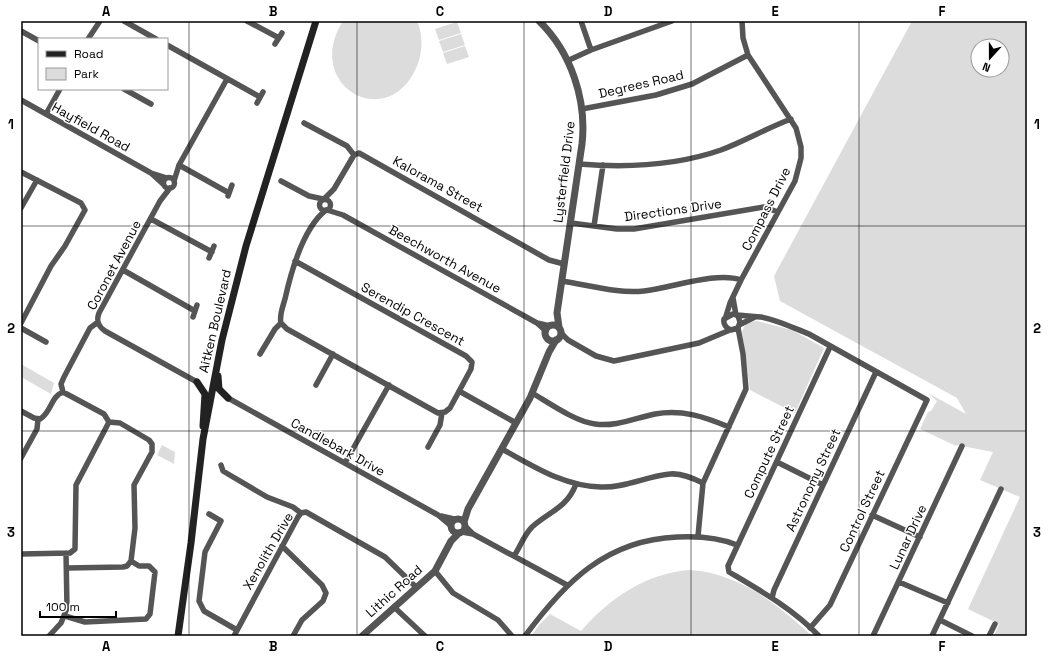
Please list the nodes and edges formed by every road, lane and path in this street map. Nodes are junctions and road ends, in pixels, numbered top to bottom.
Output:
1 (124, 21) edge
2 (248, 21) edge
3 (316, 21) edge
4 (539, 21) edge
5 (581, 21) edge
6 (672, 21) edge
7 (742, 21) edge
8 (97, 23) edge
9 (21, 31) edge
10 (89, 38) edge
11 (154, 38) edge
12 (278, 38) dead end
13 (38, 40) edge
14 (168, 46) edge
15 (591, 50) junction
16 (748, 55) junction
17 (567, 61) junction
18 (227, 79) junction
19 (59, 90) edge
20 (126, 90) edge
21 (260, 97) dead end
22 (21, 100) edge
23 (151, 104) dead end
24 (582, 109) junction
25 (46, 114) junction
26 (791, 119) junction
27 (304, 122) dead end
28 (354, 155) junction
29 (579, 164) junction
30 (179, 165) junction
31 (603, 165) junction
32 (21, 172) edge
33 (150, 173) junction
34 (167, 177) junction
35 (37, 180) junction
36 (174, 181) junction
37 (281, 181) dead end
38 (163, 185) junction
39 (232, 185) dead end
40 (170, 188) junction
41 (334, 189) junction
42 (309, 196) junction
43 (323, 199) junction
44 (160, 201) junction
45 (331, 204) junction
46 (320, 206) junction
47 (21, 208) edge
48 (326, 210) junction
49 (778, 212) junction
50 (343, 215) junction
51 (151, 219) junction
52 (316, 222) junction
53 (570, 223) junction
54 (594, 226) junction
55 (212, 252) dead end
56 (295, 261) junction
57 (565, 261) junction
58 (122, 270) junction
59 (741, 280) junction
60 (562, 281) junction
61 (733, 298) junction
62 (195, 311) dead end
63 (557, 313) junction
64 (726, 316) junction
65 (737, 316) junction
66 (227, 317) junction
67 (755, 317) junction
68 (21, 323) edge
69 (281, 323) junction
70 (724, 323) junction
71 (99, 324) junction
72 (738, 326) junction
73 (549, 327) junction
74 (21, 328) edge
75 (730, 330) junction
76 (559, 335) junction
77 (713, 337) junction
78 (548, 338) junction
79 (46, 342) dead end
80 (741, 343) junction
81 (830, 347) junction
82 (549, 352) junction
83 (260, 354) dead end
84 (333, 354) junction
85 (216, 369) junction
86 (876, 372) junction
87 (197, 382) junction
88 (316, 385) dead end
89 (389, 385) junction
90 (458, 391) junction
91 (63, 392) junction
92 (532, 393) junction
93 (228, 398) junction
94 (209, 406) junction
95 (21, 411) edge
96 (442, 413) junction
97 (38, 419) junction
98 (109, 422) junction
99 (516, 423) junction
100 (729, 427) junction
101 (204, 439) junction
102 (962, 446) dead end
103 (428, 447) dead end
104 (502, 449) junction
105 (21, 458) edge
106 (777, 462) junction
107 (344, 463) junction
108 (221, 465) dead end
109 (703, 482) junction
110 (576, 484) junction
111 (823, 484) junction
112 (1001, 489) dead end
113 (301, 513) junction
114 (209, 514) dead end
115 (872, 515) junction
116 (458, 526) junction
117 (698, 536) junction
118 (920, 537) junction
119 (737, 545) junction
120 (282, 546) junction
121 (66, 553) junction
122 (21, 554) edge
123 (514, 556) junction
124 (131, 561) junction
125 (66, 568) junction
126 (435, 571) junction
127 (899, 582) junction
128 (567, 585) junction
129 (416, 587) junction
130 (772, 598) junction
131 (948, 603) junction
132 (394, 607) junction
133 (65, 616) junction
134 (940, 620) junction
135 (995, 624) dead end
136 (810, 628) junction
137 (237, 630) junction
138 (179, 634) edge
139 (365, 635) edge
140 (50, 636) edge
141 (234, 636) edge
142 (294, 636) edge
143 (424, 636) edge
144 (512, 636) edge
145 (525, 636) edge
146 (819, 636) edge
147 (873, 636) edge
148 (932, 636) edge
149 (972, 636) edge
150 (989, 636) edge

1 - 11 street
2 - 12 street
3 - 66 main road, Aitken Boulevard
4 - 17 street, Lysterfield Drive
5 - 15 street
6 - 15 street
7 - 16 street, Compass Drive
8 - 10 street
9 - 13 street
14 - 18 street
15 - 17 street
16 - 24 street, Degrees Road
16 - 26 street, Compass Drive
17 - 24 street, Lysterfield Drive
18 - 21 street
18 - 30 street
19 - 25 street
20 - 23 street
22 - 25 street, Hayfield Road
24 - 29 street, Lysterfield Drive
25 - 33 street, Hayfield Road
26 - 31 street
26 - 49 street, Compass Drive
27 - 28 street
28 - 41 street
28 - 57 street, Kalorama Street
29 - 31 street
29 - 53 street, Lysterfield Drive
30 - 34 street
30 - 36 street
30 - 39 street
31 - 54 street
32 - 35 street
33 - 34 street, Hayfield Road
33 - 38 street, Hayfield Road
34 - 36 street, Hayfield Road
34 - 38 street, Coronet Avenue
35 - 47 street
35 - 68 street
36 - 40 street, Coronet Avenue
37 - 42 street
38 - 40 street, Hayfield Road
38 - 44 street, Coronet Avenue
40 - 44 street, Coronet Avenue
41 - 43 street
41 - 45 street
42 - 43 street, Beechworth Avenue
42 - 46 street, Beechworth Avenue
43 - 45 street, Beechworth Avenue
43 - 46 street
44 - 51 street, Coronet Avenue
45 - 48 street
45 - 50 street, Beechworth Avenue
46 - 48 street, Beechworth Avenue
46 - 52 street
48 - 50 street, Beechworth Avenue
48 - 52 street
49 - 54 street, Directions Drive
49 - 59 street, Compass Drive
50 - 73 street, Beechworth Avenue
51 - 55 street
51 - 58 street, Coronet Avenue
52 - 56 street
53 - 54 street, Directions Drive
53 - 57 street, Lysterfield Drive
56 - 69 street
56 - 90 street, Serendip Crescent
57 - 60 street, Lysterfield Drive
58 - 62 street
58 - 71 street, Coronet Avenue
59 - 60 street
59 - 61 street, Compass Drive
60 - 63 street, Lysterfield Drive
61 - 64 street, Compass Drive
61 - 65 street
63 - 73 street, Lysterfield Drive
63 - 76 street, Lysterfield Drive
64 - 65 street
64 - 70 street
65 - 67 street
65 - 72 street
66 - 85 main road, Aitken Boulevard
66 - 93 main road
67 - 72 street
67 - 81 street
69 - 83 street
69 - 84 street
70 - 75 street
70 - 77 street
71 - 87 street, Coronet Avenue
71 - 91 street
72 - 75 street
72 - 80 street
73 - 76 street
73 - 78 street
74 - 79 street
75 - 77 street
75 - 80 street
76 - 77 street
76 - 78 street
76 - 82 street
78 - 82 street
80 - 100 street
81 - 86 street
81 - 106 street, Compute Street
82 - 92 street
84 - 88 street
84 - 89 street
85 - 87 main road
85 - 94 main road, Aitken Boulevard
86 - 111 street, Astronomy Street
86 - 115 street, Control Street
87 - 101 main road
89 - 96 street
89 - 107 street
90 - 96 street, Serendip Crescent
90 - 99 street
91 - 97 street
91 - 98 street
92 - 99 street
92 - 100 street
93 - 94 main road
93 - 107 street, Candlebark Drive
94 - 101 main road, Aitken Boulevard
95 - 97 street
96 - 103 street
97 - 105 street
98 - 121 street
98 - 124 street
99 - 104 street
100 - 109 street
101 - 138 main road, Aitken Boulevard
102 - 118 street, Lunar Drive
104 - 110 street
104 - 116 street
106 - 111 street
106 - 119 street, Compute Street
107 - 116 street, Candlebark Drive
108 - 113 street
109 - 110 street
109 - 117 street
110 - 123 street
111 - 130 street, Astronomy Street
112 - 131 street
113 - 120 street, Xenolith Drive
113 - 129 street, Xenolith Drive
114 - 137 street
115 - 118 street
115 - 136 street, Control Street
116 - 123 street
116 - 126 street, Lithic Road
117 - 119 street
117 - 128 street
118 - 127 street, Lunar Drive
119 - 130 street, Compute Street
120 - 137 street, Xenolith Drive
120 - 142 street
121 - 122 street
121 - 125 street
123 - 128 street
124 - 125 street
124 - 133 street
125 - 133 street
126 - 129 street, Lithic Road
126 - 144 street
127 - 131 street
127 - 147 street, Lunar Drive
128 - 145 street
129 - 132 street, Lithic Road
130 - 136 street
131 - 134 street
132 - 139 street, Lithic Road
132 - 143 street
133 - 140 street
134 - 148 street
134 - 149 street
135 - 150 street
136 - 146 street
137 - 141 street, Xenolith Drive

